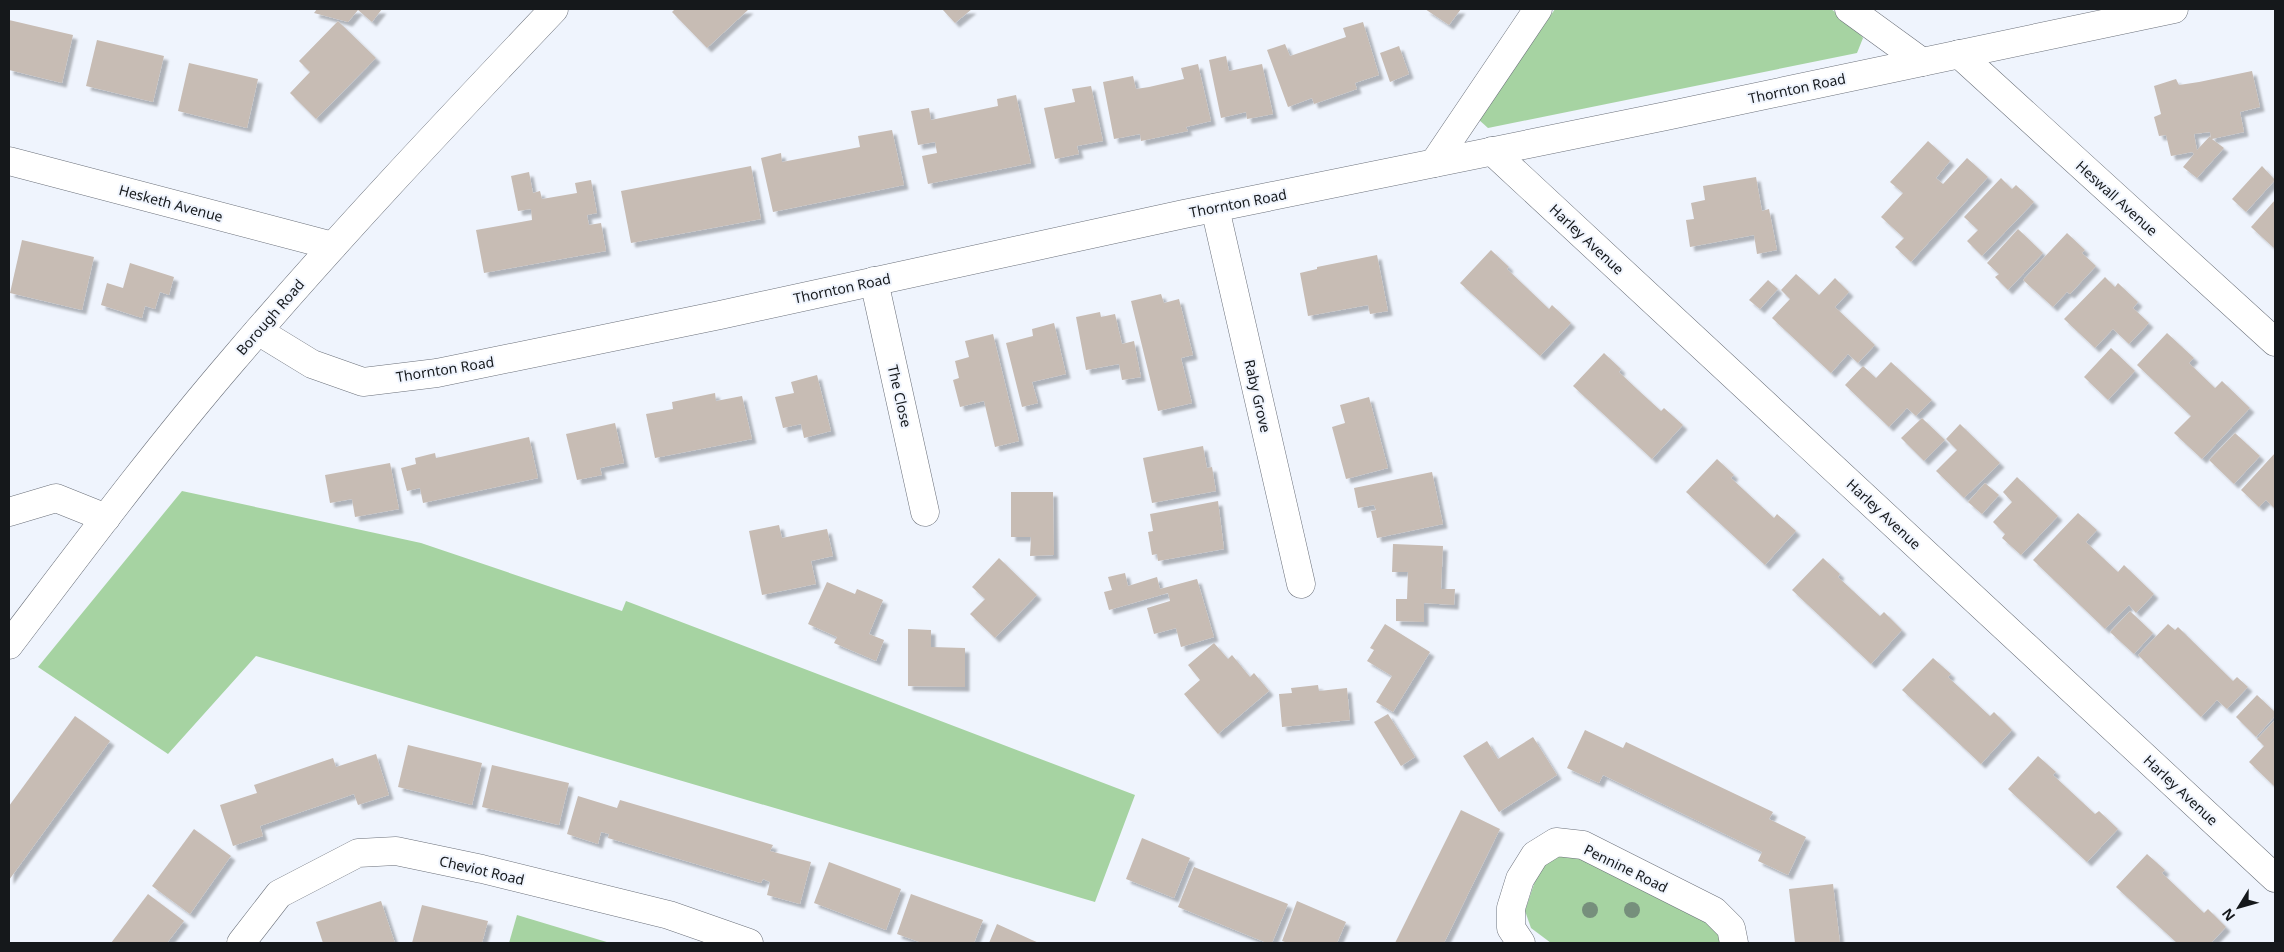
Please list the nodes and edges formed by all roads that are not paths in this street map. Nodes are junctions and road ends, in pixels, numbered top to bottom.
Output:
1 (554, 9) edge
2 (1538, 9) edge
3 (1849, 9) edge
4 (2165, 10) edge
5 (1960, 54) junction
6 (1922, 62) junction
7 (1492, 151) junction
8 (9, 160) edge
9 (1434, 163) junction
10 (1215, 208) junction
11 (333, 246) junction
12 (874, 281) junction
13 (258, 331) junction
14 (2275, 342) edge
15 (9, 512) edge
16 (925, 512) dead end
17 (106, 518) junction
18 (1301, 584) dead end
19 (9, 645) edge
20 (2275, 878) edge
21 (241, 943) edge
22 (749, 943) edge
23 (1521, 943) edge
24 (1734, 943) edge

1 - 11 street, Borough Road
2 - 9 street
3 - 6 street
4 - 5 street, Thornton Road
5 - 6 street, Thornton Road
5 - 14 street, Heswall Avenue
6 - 7 street, Thornton Road
7 - 9 street, Thornton Road
7 - 20 street, Harley Avenue
8 - 11 street, Hesketh Avenue
9 - 10 street, Thornton Road
10 - 12 street, Thornton Road
10 - 18 street, Raby Grove
11 - 13 street, Borough Road
12 - 13 street, Thornton Road
12 - 16 street, The Close
13 - 17 street, Borough Road
15 - 17 street
17 - 19 street, Borough Road
21 - 22 street, Cheviot Road
23 - 24 street, Pennine Road

